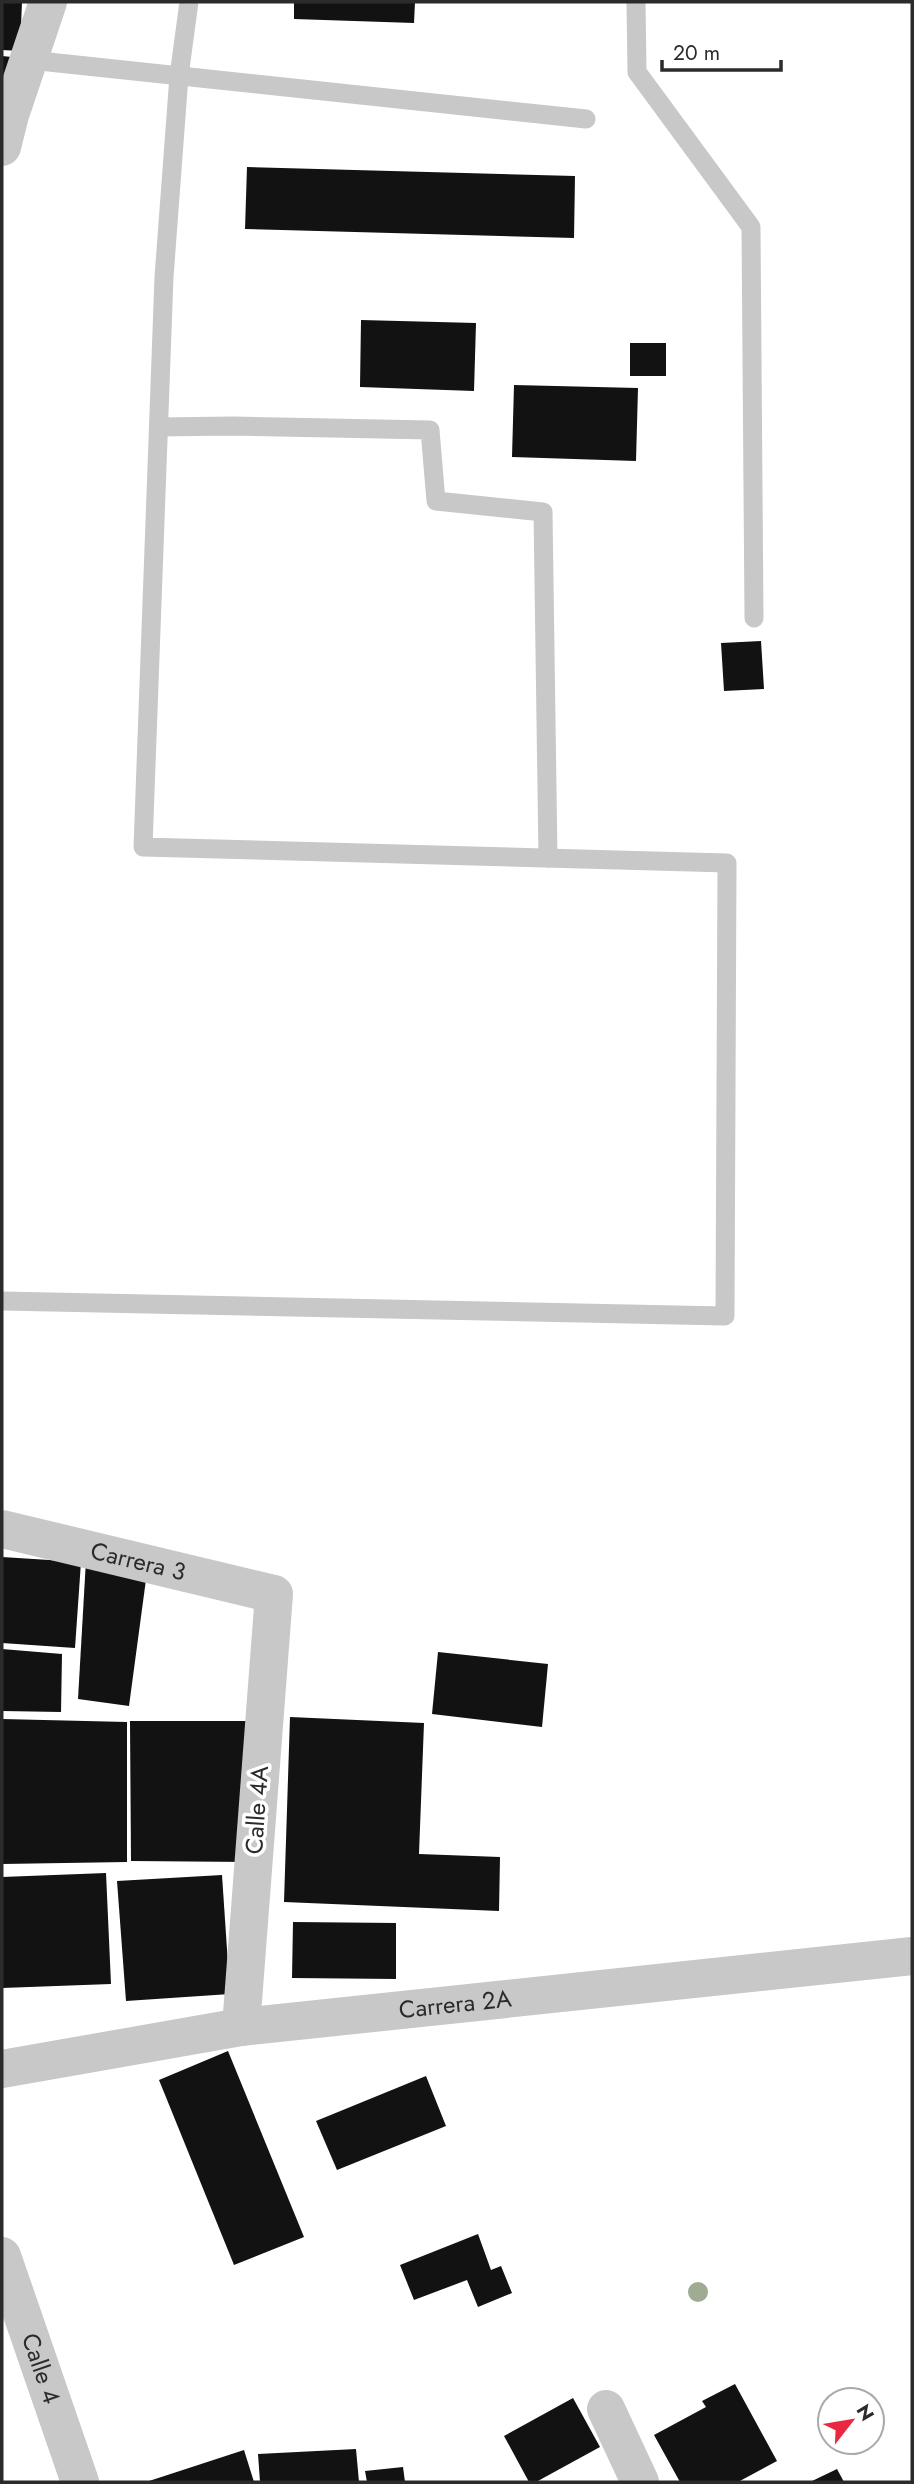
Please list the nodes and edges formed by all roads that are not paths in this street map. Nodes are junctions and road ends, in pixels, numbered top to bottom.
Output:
1 (48, 2) edge
2 (190, 2) edge
3 (636, 2) edge
4 (30, 60) junction
5 (179, 76) junction
6 (586, 119) dead end
7 (4, 126) edge
8 (159, 427) junction
9 (754, 618) dead end
10 (548, 858) junction
11 (2, 1301) edge
12 (2, 1529) edge
13 (274, 1594) joint
14 (912, 1956) edge
15 (241, 2027) junction
16 (2, 2069) edge
17 (2, 2256) edge
18 (606, 2409) dead end
19 (80, 2482) edge
20 (640, 2482) edge

1 - 4 street
2 - 5 lane
3 - 9 lane
4 - 5 lane
4 - 7 street
5 - 6 lane
5 - 8 lane
8 - 10 lane
8 - 10 lane
10 - 11 lane
12 - 13 street, Carrera 3
13 - 15 street, Calle 4A
14 - 15 street, Carrera 2A
15 - 16 street, Carrera 2A
17 - 19 street, Calle 4
18 - 20 street

